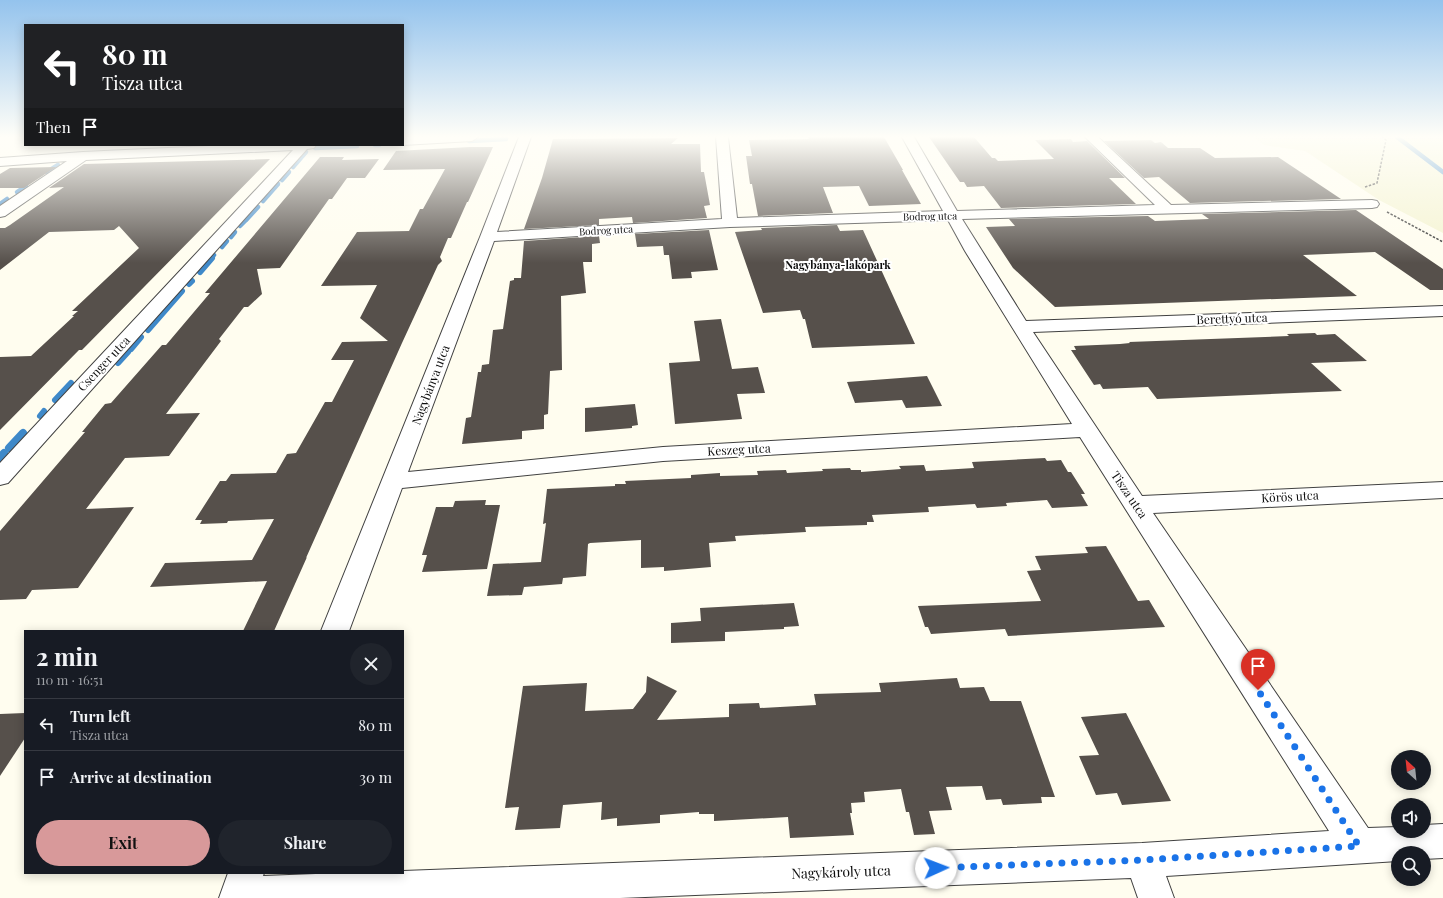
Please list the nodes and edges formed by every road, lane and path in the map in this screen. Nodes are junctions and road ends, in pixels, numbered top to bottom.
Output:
1 (50, 179) edge
2 (273, 179) edge
3 (509, 179) edge
4 (726, 179) edge
5 (932, 179) edge
6 (1135, 179) edge
7 (1378, 179) edge
8 (1368, 201) junction
9 (1168, 210) junction
10 (0, 213) edge
11 (954, 216) junction
12 (730, 223) junction
13 (488, 237) junction
14 (1443, 242) edge
15 (1443, 311) edge
16 (1021, 327) junction
17 (1086, 430) junction
18 (0, 477) edge
19 (394, 481) junction
20 (1443, 490) edge
21 (1136, 505) junction
22 (335, 630) edge
23 (1443, 841) edge
24 (1359, 846) junction
25 (1142, 860) junction
26 (241, 889) edge
27 (1156, 898) edge

1 - 10 street
2 - 18 street, Csenger utca
3 - 13 street, Nagybánya utca
4 - 12 street
5 - 11 street, Tisza utca
6 - 9 street
7 - 8 path
8 - 9 street, Bodrog utca
8 - 14 path
9 - 11 street, Bodrog utca
11 - 12 street, Bodrog utca
11 - 16 street, Tisza utca
12 - 13 street, Bodrog utca
13 - 19 street, Nagybánya utca
15 - 16 street, Berettyó utca
16 - 17 street, Tisza utca
17 - 19 street, Keszeg utca
17 - 21 street, Tisza utca
19 - 22 street, Nagybánya utca
20 - 21 street, Körös utca
21 - 24 street, Tisza utca
23 - 24 street, Nagykároly utca
24 - 25 street, Nagykároly utca
25 - 26 street, Nagykároly utca
25 - 27 street

